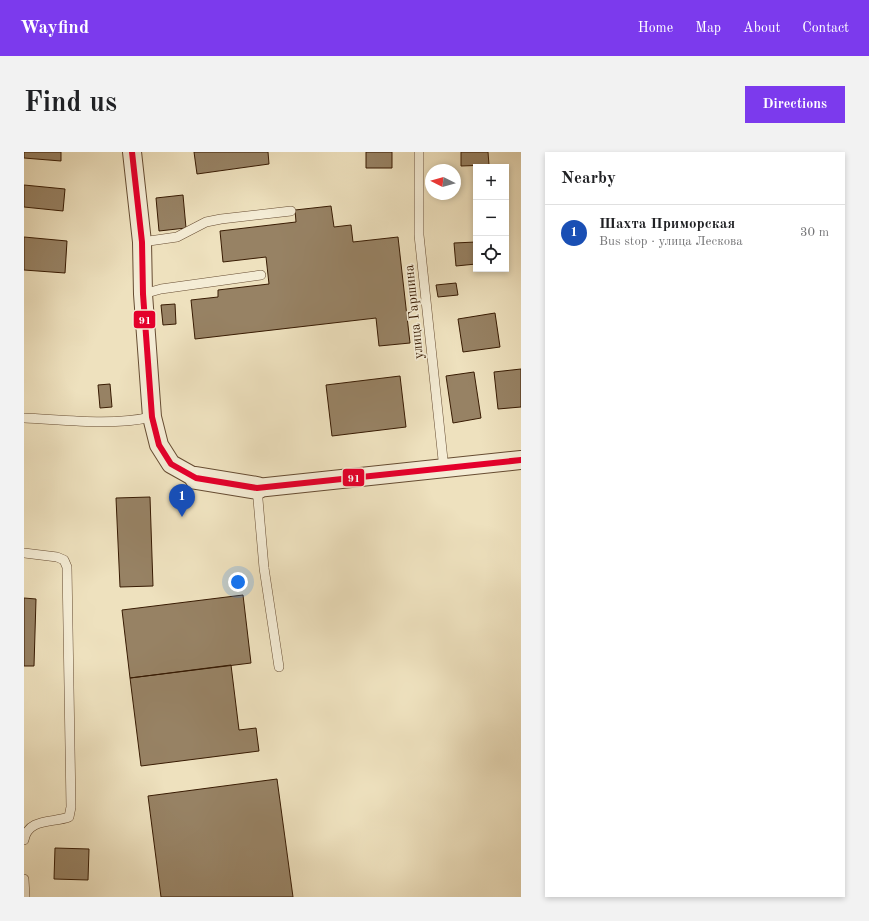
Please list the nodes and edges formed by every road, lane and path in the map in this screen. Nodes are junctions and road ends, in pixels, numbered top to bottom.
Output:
1 (132, 152) edge
2 (419, 152) edge
3 (291, 211) dead end
4 (142, 242) junction
5 (261, 275) dead end
6 (143, 294) junction
7 (152, 417) junction
8 (24, 418) edge
9 (521, 460) edge
10 (444, 469) junction
11 (196, 478) joint
12 (257, 488) junction
13 (24, 553) edge
14 (279, 668) dead end
15 (24, 840) edge
16 (24, 880) edge
17 (25, 897) edge

1 - 4 street
2 - 10 lane, улица Гаршина
3 - 4 lane
4 - 6 street
5 - 6 lane
6 - 7 street
7 - 8 lane
7 - 11 street
9 - 10 street
10 - 12 street
11 - 12 street
12 - 14 lane
13 - 15 lane
16 - 17 lane

